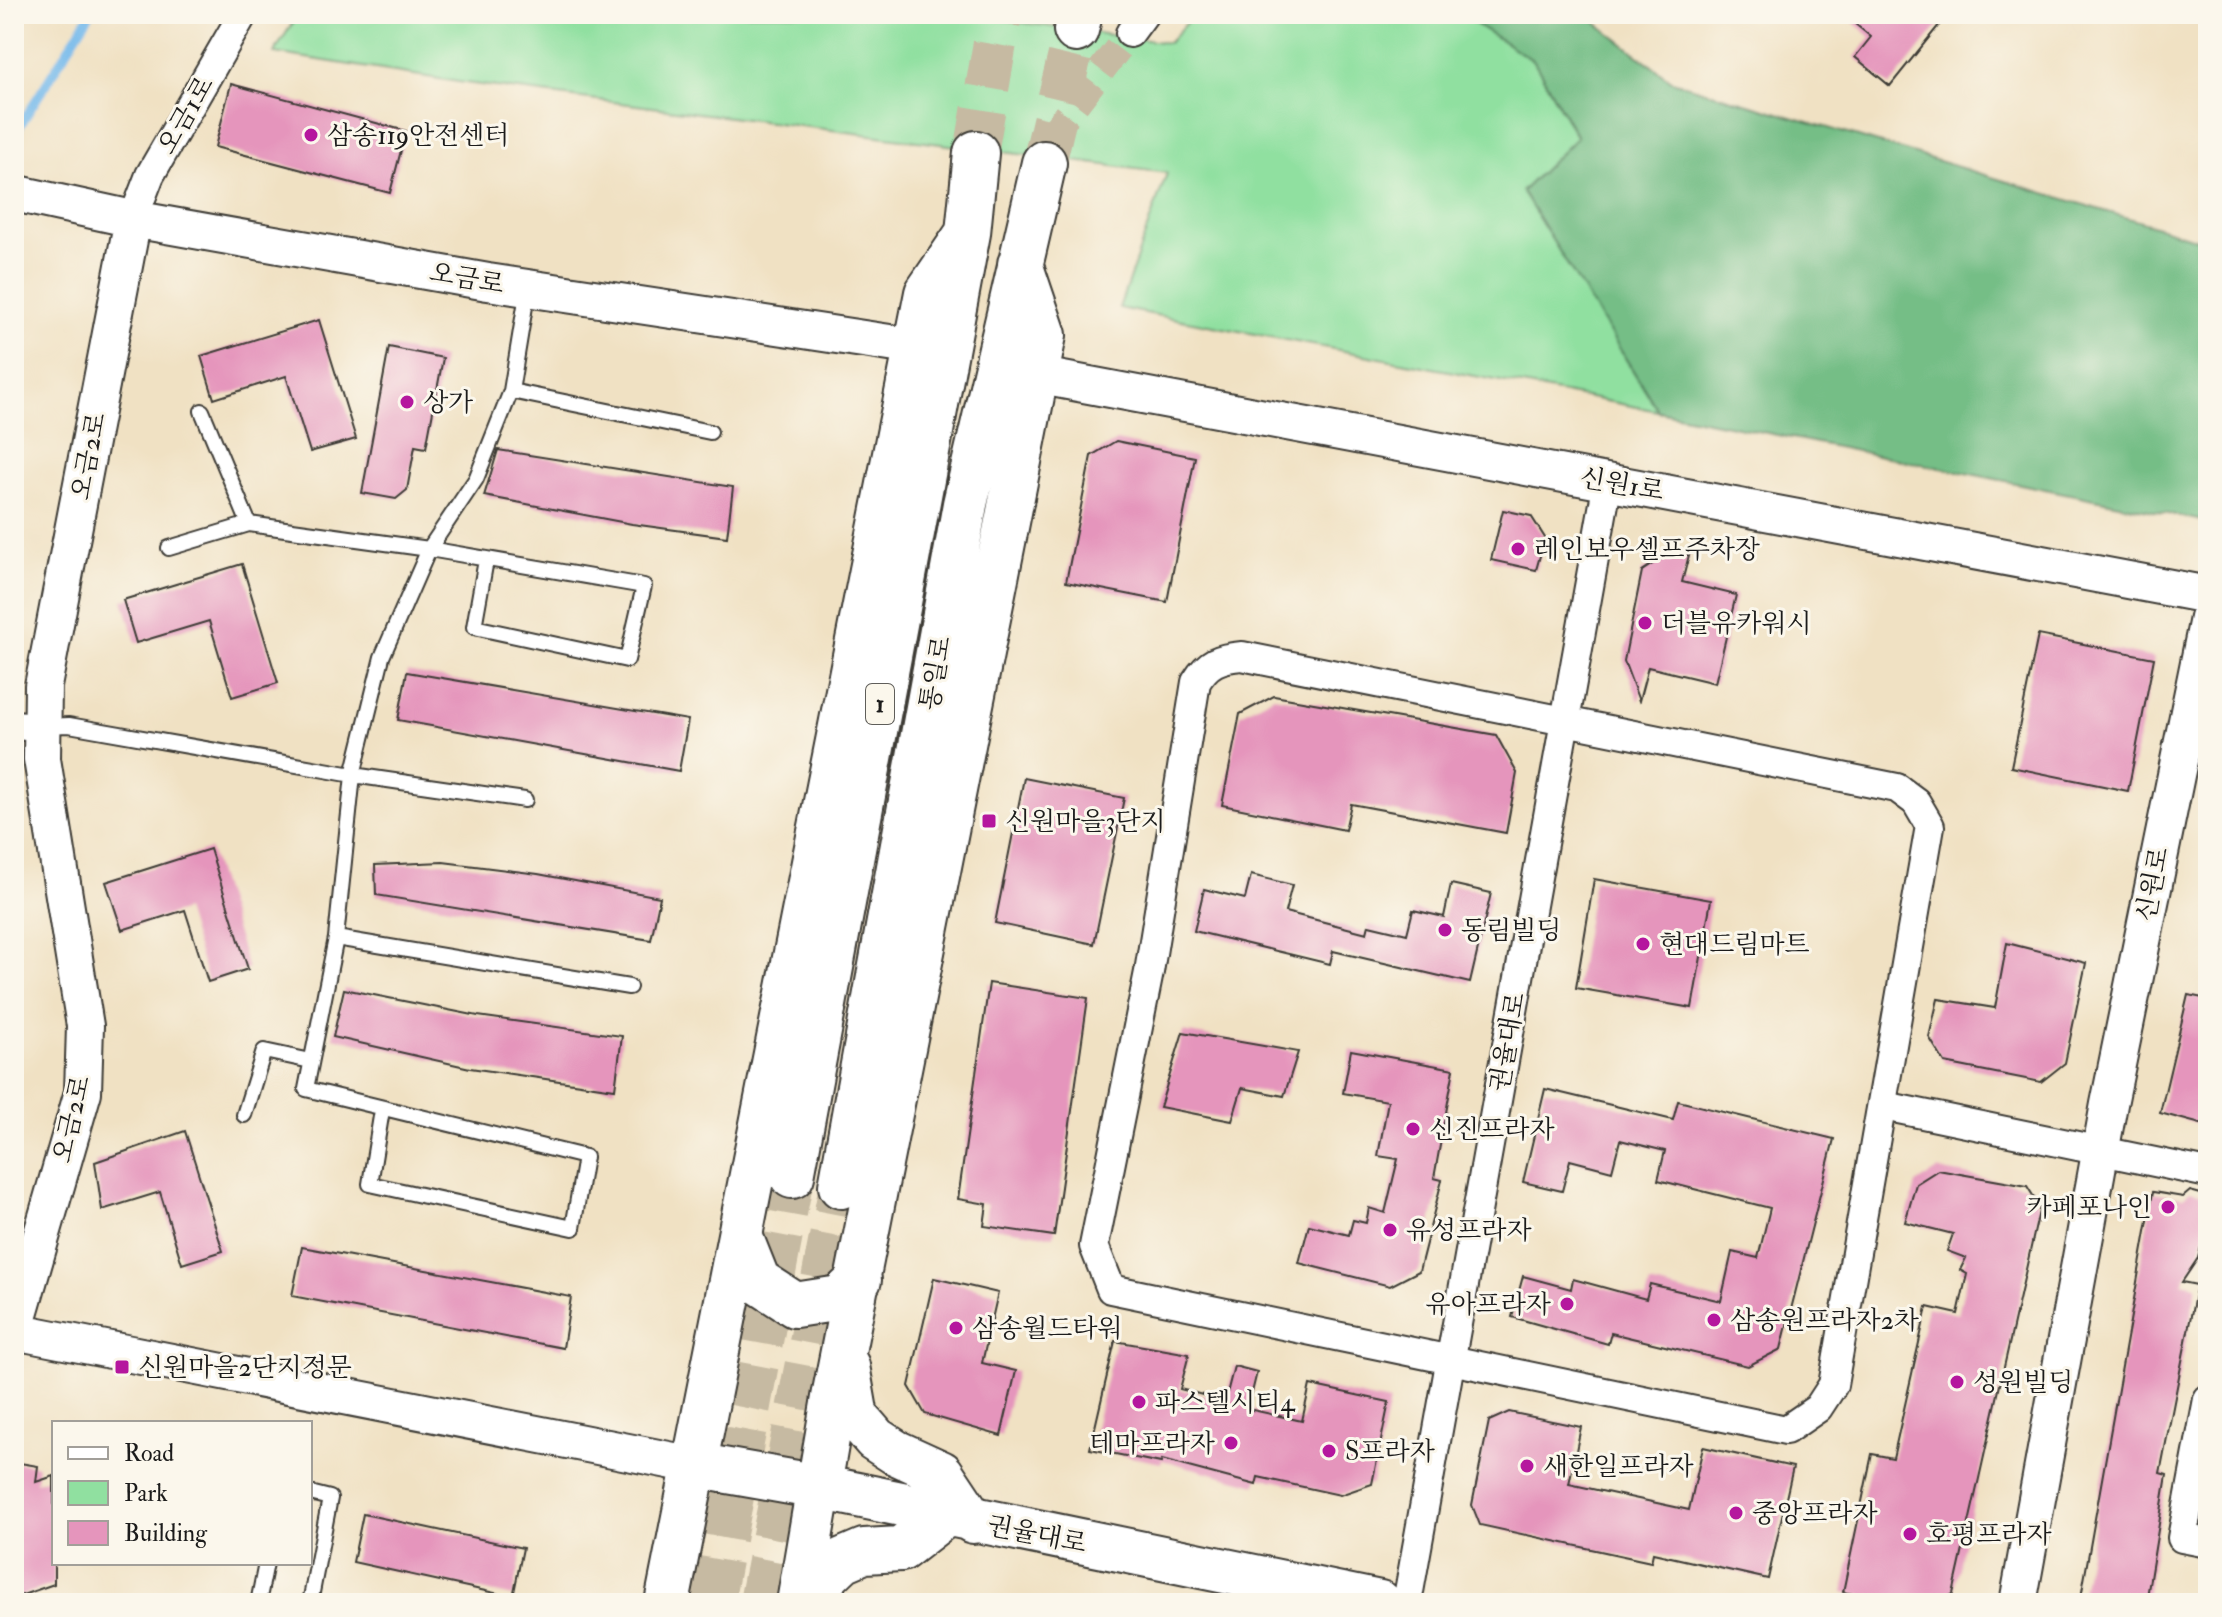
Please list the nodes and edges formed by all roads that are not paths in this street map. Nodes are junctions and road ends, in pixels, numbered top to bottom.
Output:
1 (243, 14) edge
2 (976, 153) tunnel mouth
3 (1044, 163) tunnel mouth
4 (18, 194) edge
5 (133, 219) junction
6 (968, 233) junction
7 (1020, 264) junction
8 (528, 288) junction
9 (916, 347) junction
10 (1036, 375) junction
11 (511, 391) junction
12 (202, 411) dead end
13 (710, 432) dead end
14 (1608, 481) junction
15 (249, 524) junction
16 (169, 548) dead end
17 (429, 549) junction
18 (486, 560) junction
19 (2208, 595) edge
20 (2208, 618) edge
21 (1565, 721) junction
22 (27, 726) edge
23 (353, 775) junction
24 (525, 800) dead end
25 (336, 938) junction
26 (629, 987) dead end
27 (311, 1061) junction
28 (1884, 1106) junction
29 (382, 1110) junction
30 (244, 1115) dead end
31 (2101, 1152) junction
32 (2208, 1173) edge
33 (792, 1176) tunnel mouth
34 (841, 1186) tunnel mouth
35 (740, 1236) junction
36 (859, 1280) junction
37 (14, 1331) edge
38 (843, 1355) junction
39 (1450, 1362) junction
40 (2208, 1399) edge
41 (694, 1465) junction
42 (819, 1487) junction
43 (312, 1494) edge
44 (959, 1518) junction
45 (2208, 1543) edge
46 (266, 1565) edge
47 (258, 1603) edge
48 (310, 1603) edge
49 (667, 1603) edge
50 (799, 1603) edge
51 (807, 1603) edge
52 (1380, 1603) edge
53 (1407, 1603) edge
54 (2018, 1603) edge

1 - 5 street, 오금1로
2 - 6 main road, 통일로 / 1
3 - 7 main road, 통일로 / 1
4 - 5 street, 오금로
5 - 8 street, 오금로
5 - 22 street, 오금2로
6 - 9 main road
6 - 33 main road, 통일로 / 1
7 - 10 main road
7 - 34 main road, 통일로 / 1
8 - 9 street, 오금로
8 - 11 lane
9 - 35 main road
10 - 14 street, 신원1로
10 - 36 main road
11 - 13 lane
11 - 17 lane
12 - 15 lane
14 - 19 street, 신원1로
14 - 21 street, 권율대로
15 - 16 lane
15 - 17 lane
17 - 18 lane
17 - 23 lane
18 - 18 lane
20 - 31 street, 신원로
21 - 28 street
21 - 39 street, 권율대로
21 - 39 street
22 - 23 lane
22 - 37 street, 오금2로
23 - 24 lane
23 - 25 lane
25 - 26 lane
25 - 27 lane
27 - 29 lane
27 - 30 lane
28 - 31 street
28 - 39 street
29 - 29 lane
31 - 32 street
31 - 54 street, 신원로
35 - 36 main road
35 - 41 main road
36 - 38 main road
37 - 41 street, 오금2로
38 - 42 main road
38 - 44 main road
39 - 53 street, 권율대로
40 - 45 street
41 - 42 main road, 권율대로
41 - 49 main road
42 - 44 main road, 권율대로
42 - 50 main road
43 - 48 lane
44 - 51 main road
44 - 52 main road, 권율대로
46 - 47 lane

